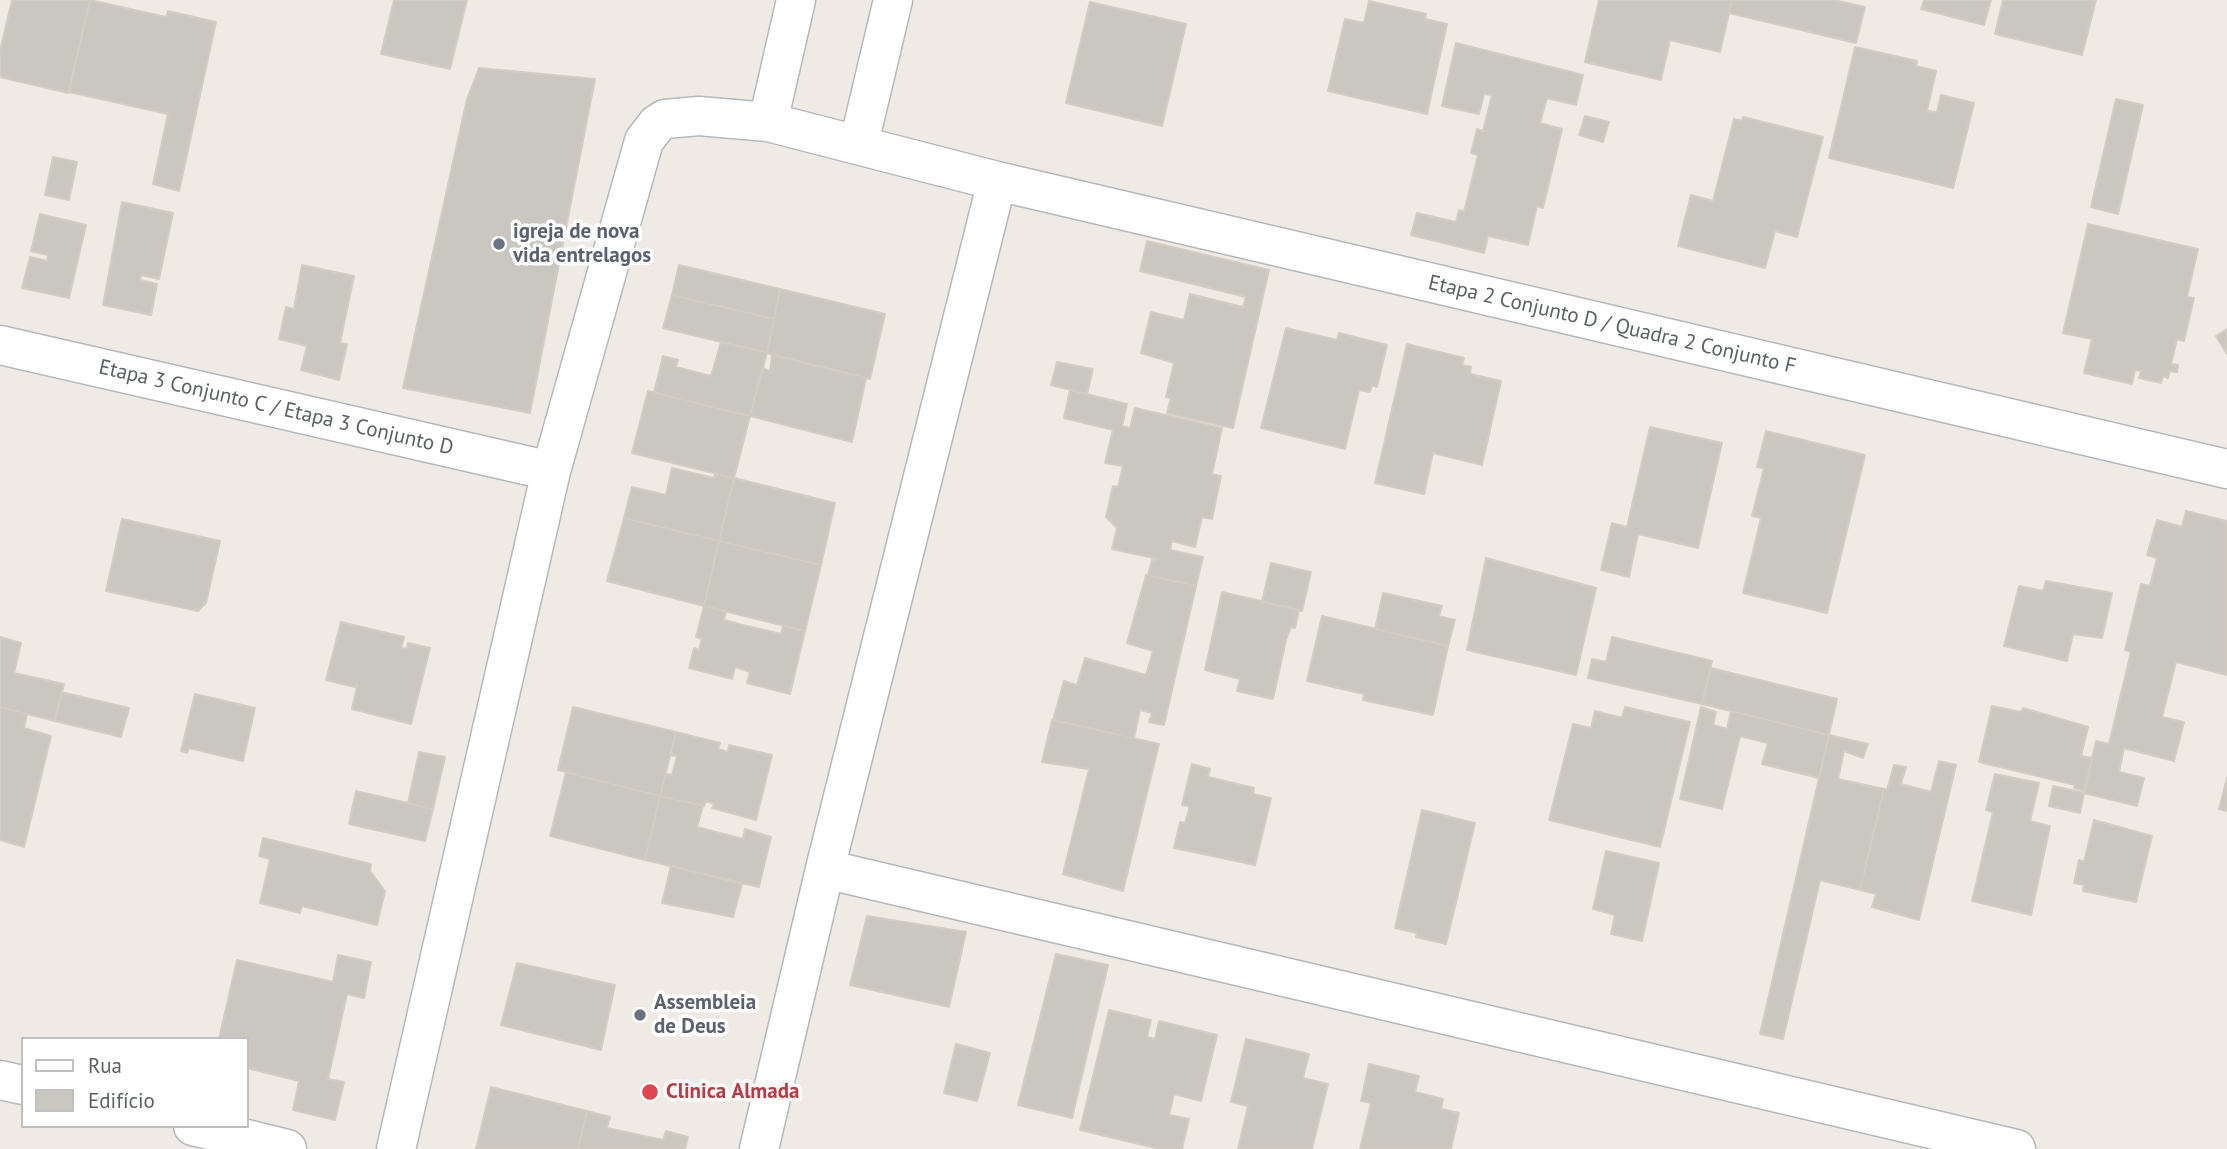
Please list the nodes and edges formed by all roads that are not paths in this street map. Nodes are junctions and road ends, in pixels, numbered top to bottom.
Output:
1 (796, 0) edge
2 (893, 0) edge
3 (768, 122) junction
4 (859, 143) junction
5 (997, 181) junction
6 (0, 345) edge
7 (2227, 469) edge
8 (551, 471) junction
9 (825, 869) junction
10 (0, 1080) edge
11 (21, 1085) edge
12 (201, 1128) edge
13 (287, 1149) edge
14 (396, 1149) edge
15 (759, 1149) edge
16 (2016, 1149) edge

1 - 3 street
2 - 4 street
3 - 4 street, Etapa 2 Conjunto D / Quadra 2 Conjunto F
3 - 8 street, Etapa 2 Conjunto D / Quadra 2 Conjunto F
4 - 5 street, Etapa 2 Conjunto D / Quadra 2 Conjunto F
5 - 7 street, Etapa 2 Conjunto D / Quadra 2 Conjunto F
5 - 9 street
6 - 8 street, Etapa 3 Conjunto C / Etapa 3 Conjunto D
8 - 14 street, Etapa 2 Conjunto D / Quadra 2 Conjunto F
9 - 15 street
9 - 16 street
10 - 11 street
12 - 13 street

